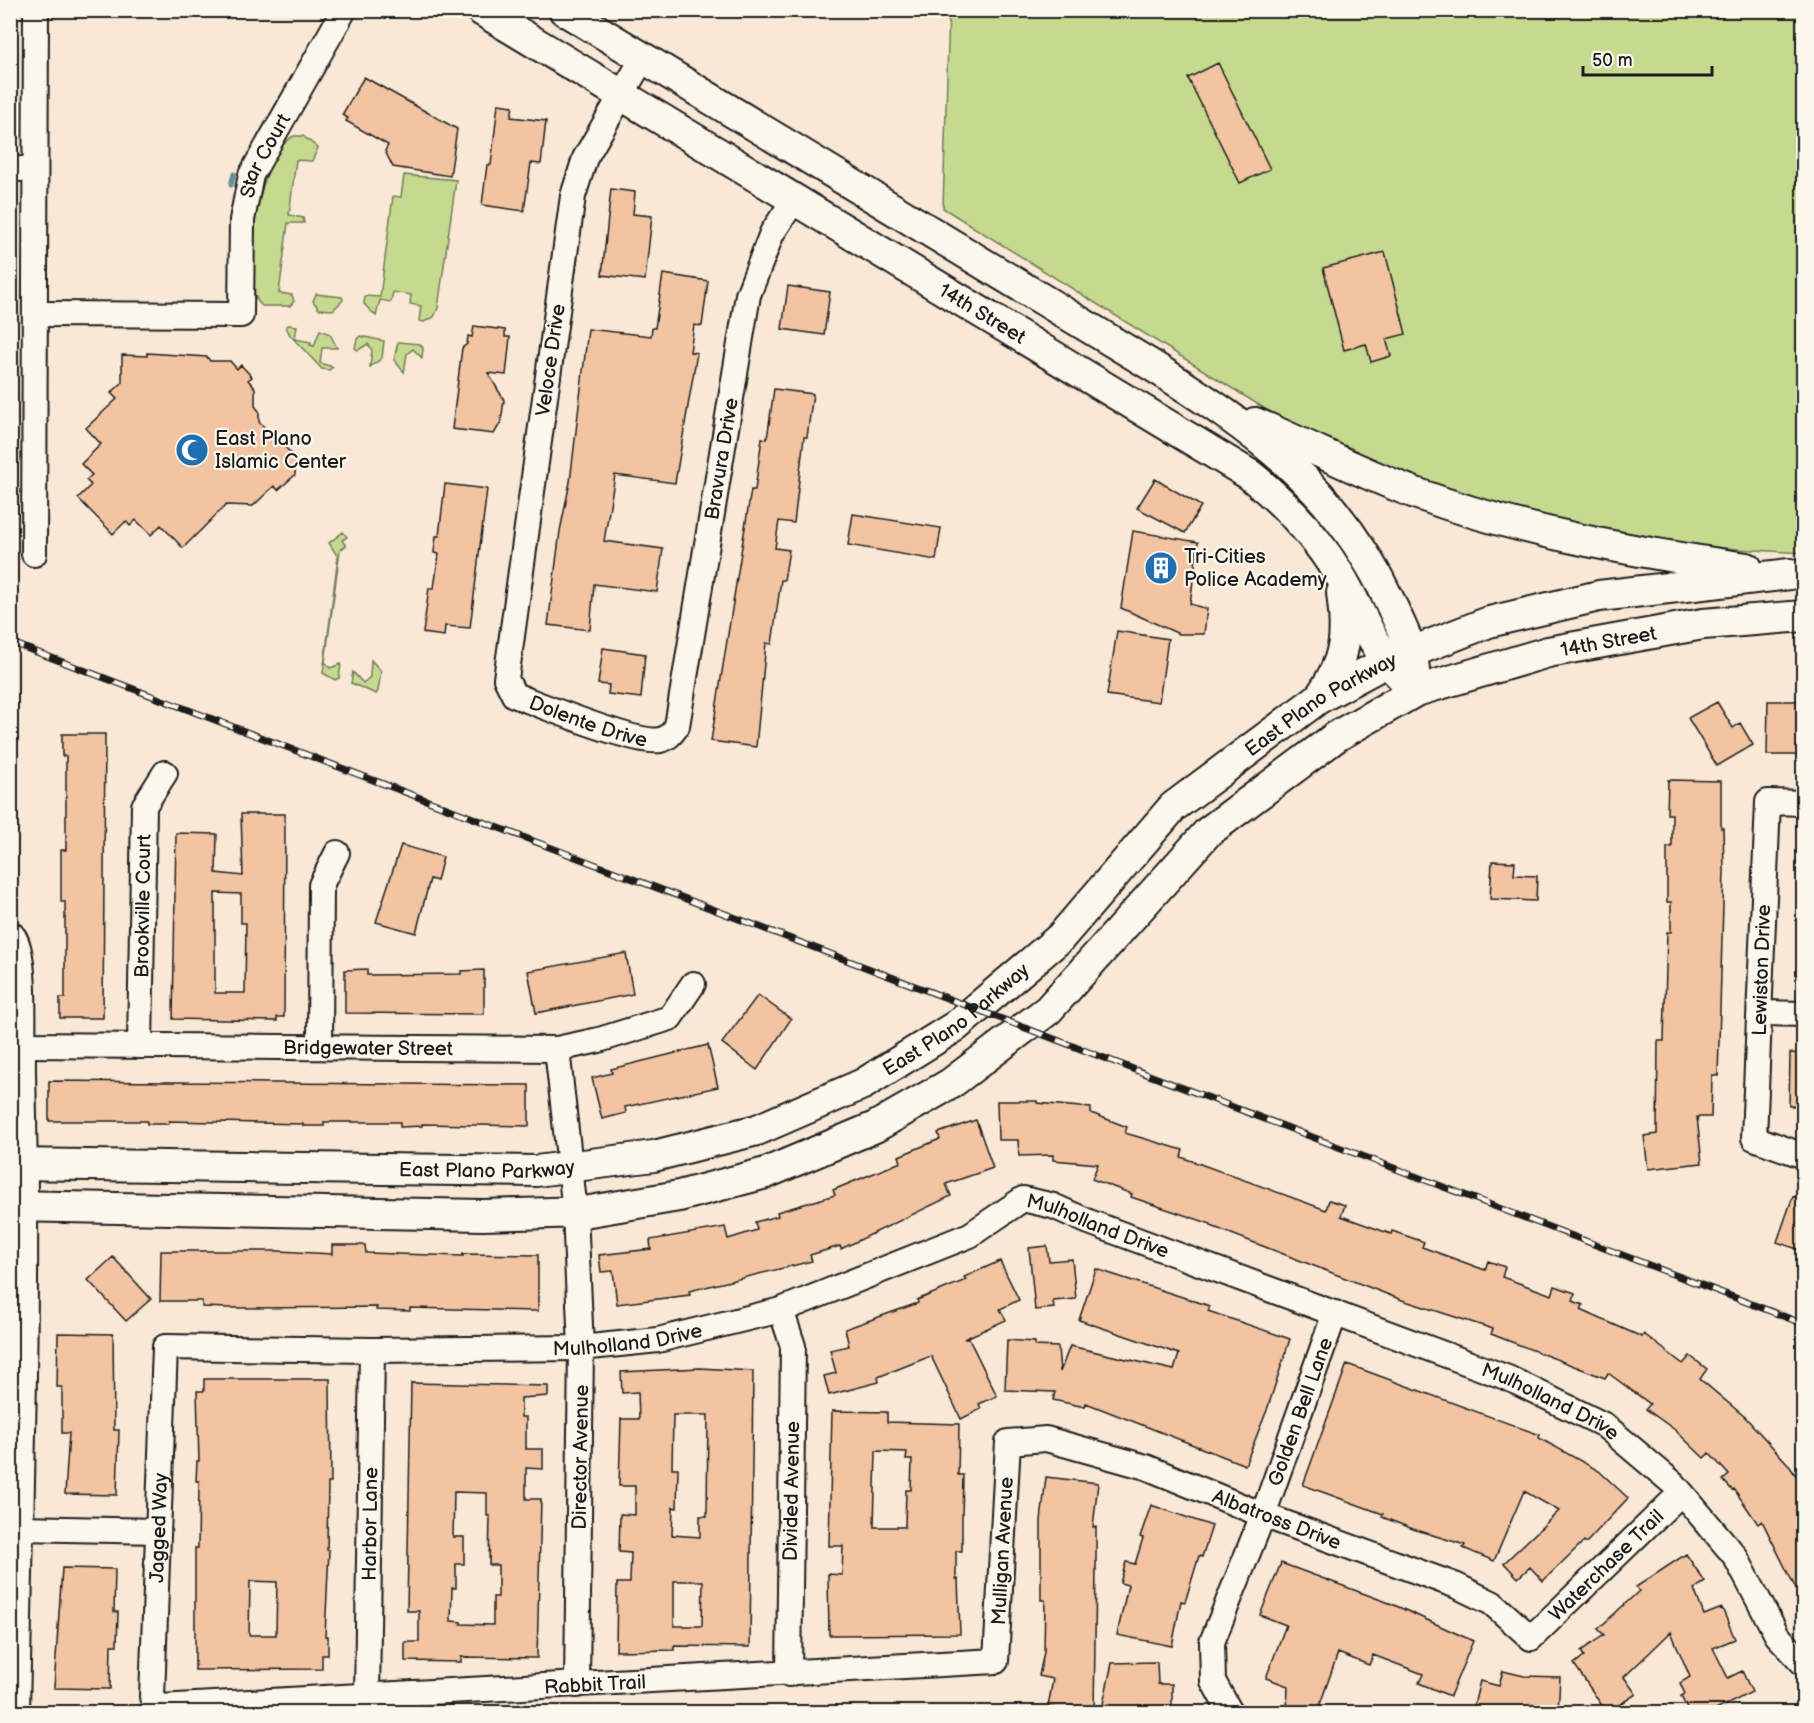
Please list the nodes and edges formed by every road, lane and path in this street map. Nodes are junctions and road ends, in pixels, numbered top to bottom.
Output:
1 (36, 10) edge
2 (344, 10) edge
3 (481, 10) edge
4 (564, 10) edge
5 (643, 58) junction
6 (621, 94) junction
7 (22, 169) edge
8 (794, 200) junction
9 (984, 265) junction
10 (962, 300) junction
11 (35, 314) junction
12 (1217, 406) junction
13 (34, 554) dead end
14 (1797, 574) edge
15 (1340, 575) junction
16 (1803, 616) edge
17 (1399, 657) junction
18 (506, 679) joint
19 (1416, 691) junction
20 (1319, 698) junction
21 (677, 726) joint
22 (165, 773) dead end
23 (1803, 803) edge
24 (1173, 807) junction
25 (1208, 832) junction
26 (337, 853) dead end
27 (12, 934) edge
28 (693, 984) dead end
29 (1760, 1013) junction
30 (1803, 1014) edge
31 (22, 1045) junction
32 (140, 1046) junction
33 (320, 1047) junction
34 (558, 1049) junction
35 (1803, 1156) edge
36 (18, 1164) edge
37 (570, 1168) junction
38 (18, 1207) edge
39 (575, 1212) junction
40 (781, 1310) junction
41 (1335, 1313) junction
42 (165, 1347) joint
43 (581, 1348) junction
44 (372, 1350) junction
45 (17, 1398) edge
46 (1008, 1442) joint
47 (1681, 1493) junction
48 (1263, 1515) junction
49 (20, 1528) junction
50 (158, 1531) junction
51 (1531, 1638) joint
52 (996, 1661) joint
53 (1803, 1664) edge
54 (789, 1674) junction
55 (577, 1685) junction
56 (367, 1698) junction
57 (159, 1707) joint
58 (17, 1713) edge
59 (1230, 1713) edge

1 - 7 street
2 - 11 street, Star Court
3 - 6 main road, 14th Street
4 - 5 main road, 14th Street
5 - 6 street, Veloce Drive
5 - 9 main road, 14th Street
6 - 8 main road, 14th Street
6 - 18 street, Veloce Drive
7 - 11 street
8 - 10 main road, 14th Street
8 - 21 street, Bravura Drive
9 - 10 main road
9 - 12 main road, 14th Street
10 - 15 main road, 14th Street
11 - 13 street
12 - 14 main road
12 - 17 main road, 14th Street
14 - 17 main road, East Plano Parkway
15 - 17 main road, 14th Street
15 - 20 main road
16 - 19 main road, 14th Street
17 - 19 main road, 14th Street
17 - 20 main road, East Plano Parkway
18 - 21 street, Dolente Drive
19 - 25 main road, East Plano Parkway
20 - 24 main road, East Plano Parkway
22 - 32 street, Brookville Court
23 - 29 street, Lewiston Drive
24 - 25 main road
24 - 37 main road, East Plano Parkway
25 - 39 main road, East Plano Parkway
26 - 33 street
27 - 31 street
28 - 34 street, Bridgewater Street
29 - 30 street
29 - 35 street, Lewiston Drive
31 - 32 street, Bridgewater Street
31 - 36 street
32 - 33 street, Bridgewater Street
33 - 34 street, Bridgewater Street
34 - 37 street, Director Avenue
36 - 37 main road, East Plano Parkway
36 - 38 street
37 - 39 street, Director Avenue
38 - 39 main road, East Plano Parkway
38 - 45 street
39 - 43 street, Director Avenue
40 - 41 street, Mulholland Drive
40 - 43 street, Mulholland Drive
40 - 54 street, Divided Avenue
41 - 47 street, Mulholland Drive
41 - 48 street, Golden Bell Lane
42 - 44 street, Mulholland Drive
42 - 50 street, Jagged Way
43 - 44 street, Mulholland Drive
43 - 55 street, Director Avenue
44 - 56 street, Harbor Lane
45 - 49 street
46 - 48 street, Albatross Drive
46 - 52 street, Mulligan Avenue
47 - 51 street, Waterchase Trail
47 - 53 street, Mulholland Drive
48 - 51 street, Albatross Drive
48 - 59 street, Golden Bell Lane
49 - 50 street
49 - 58 street
50 - 57 street, Jagged Way
52 - 54 street, Rabbit Trail
54 - 55 street, Rabbit Trail
55 - 56 street, Rabbit Trail
56 - 57 street, Rabbit Trail

